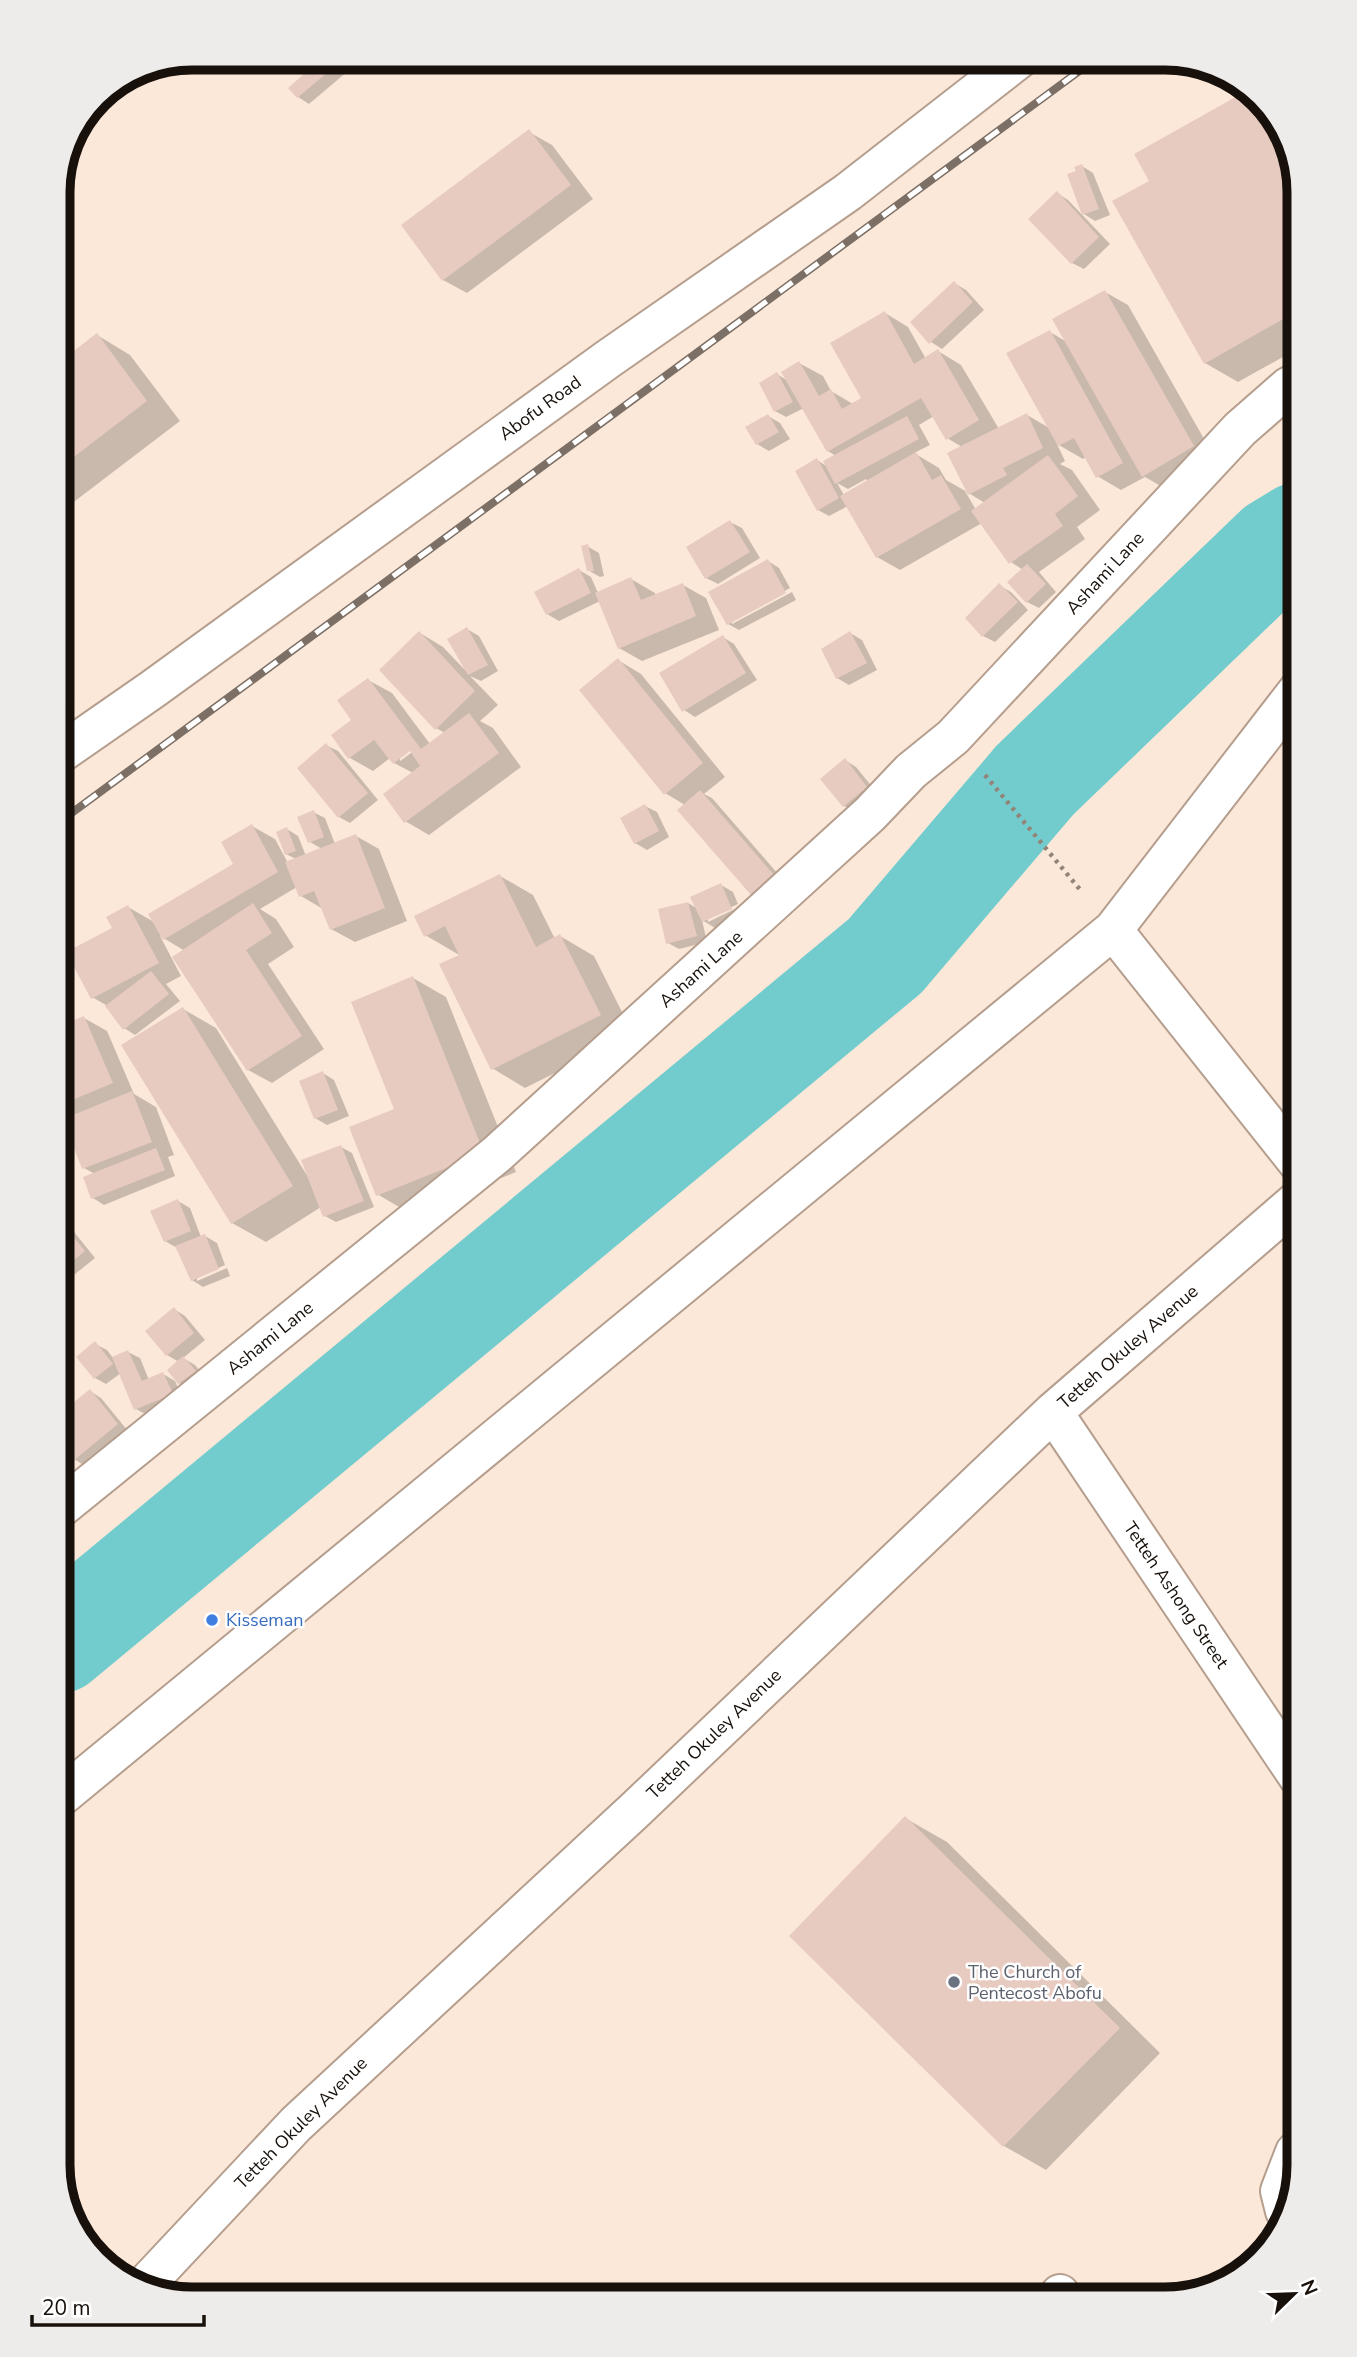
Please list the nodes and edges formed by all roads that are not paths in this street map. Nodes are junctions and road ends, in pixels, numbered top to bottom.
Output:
1 (1005, 70) edge
2 (1287, 388) edge
3 (1287, 705) edge
4 (70, 747) edge
5 (1114, 930) junction
6 (1287, 1149) edge
7 (1287, 1209) edge
8 (1053, 1412) junction
9 (70, 1500) edge
10 (1287, 1760) edge
11 (70, 1789) edge
12 (1286, 2174) edge
13 (1282, 2200) edge
14 (150, 2280) edge

1 - 4 street, Abofu Road
2 - 9 street, Ashami Lane
3 - 5 street
5 - 6 street
5 - 11 street
7 - 8 street, Tetteh Okuley Avenue
8 - 10 street, Tetteh Ashong Street
8 - 14 street, Tetteh Okuley Avenue
12 - 13 street

